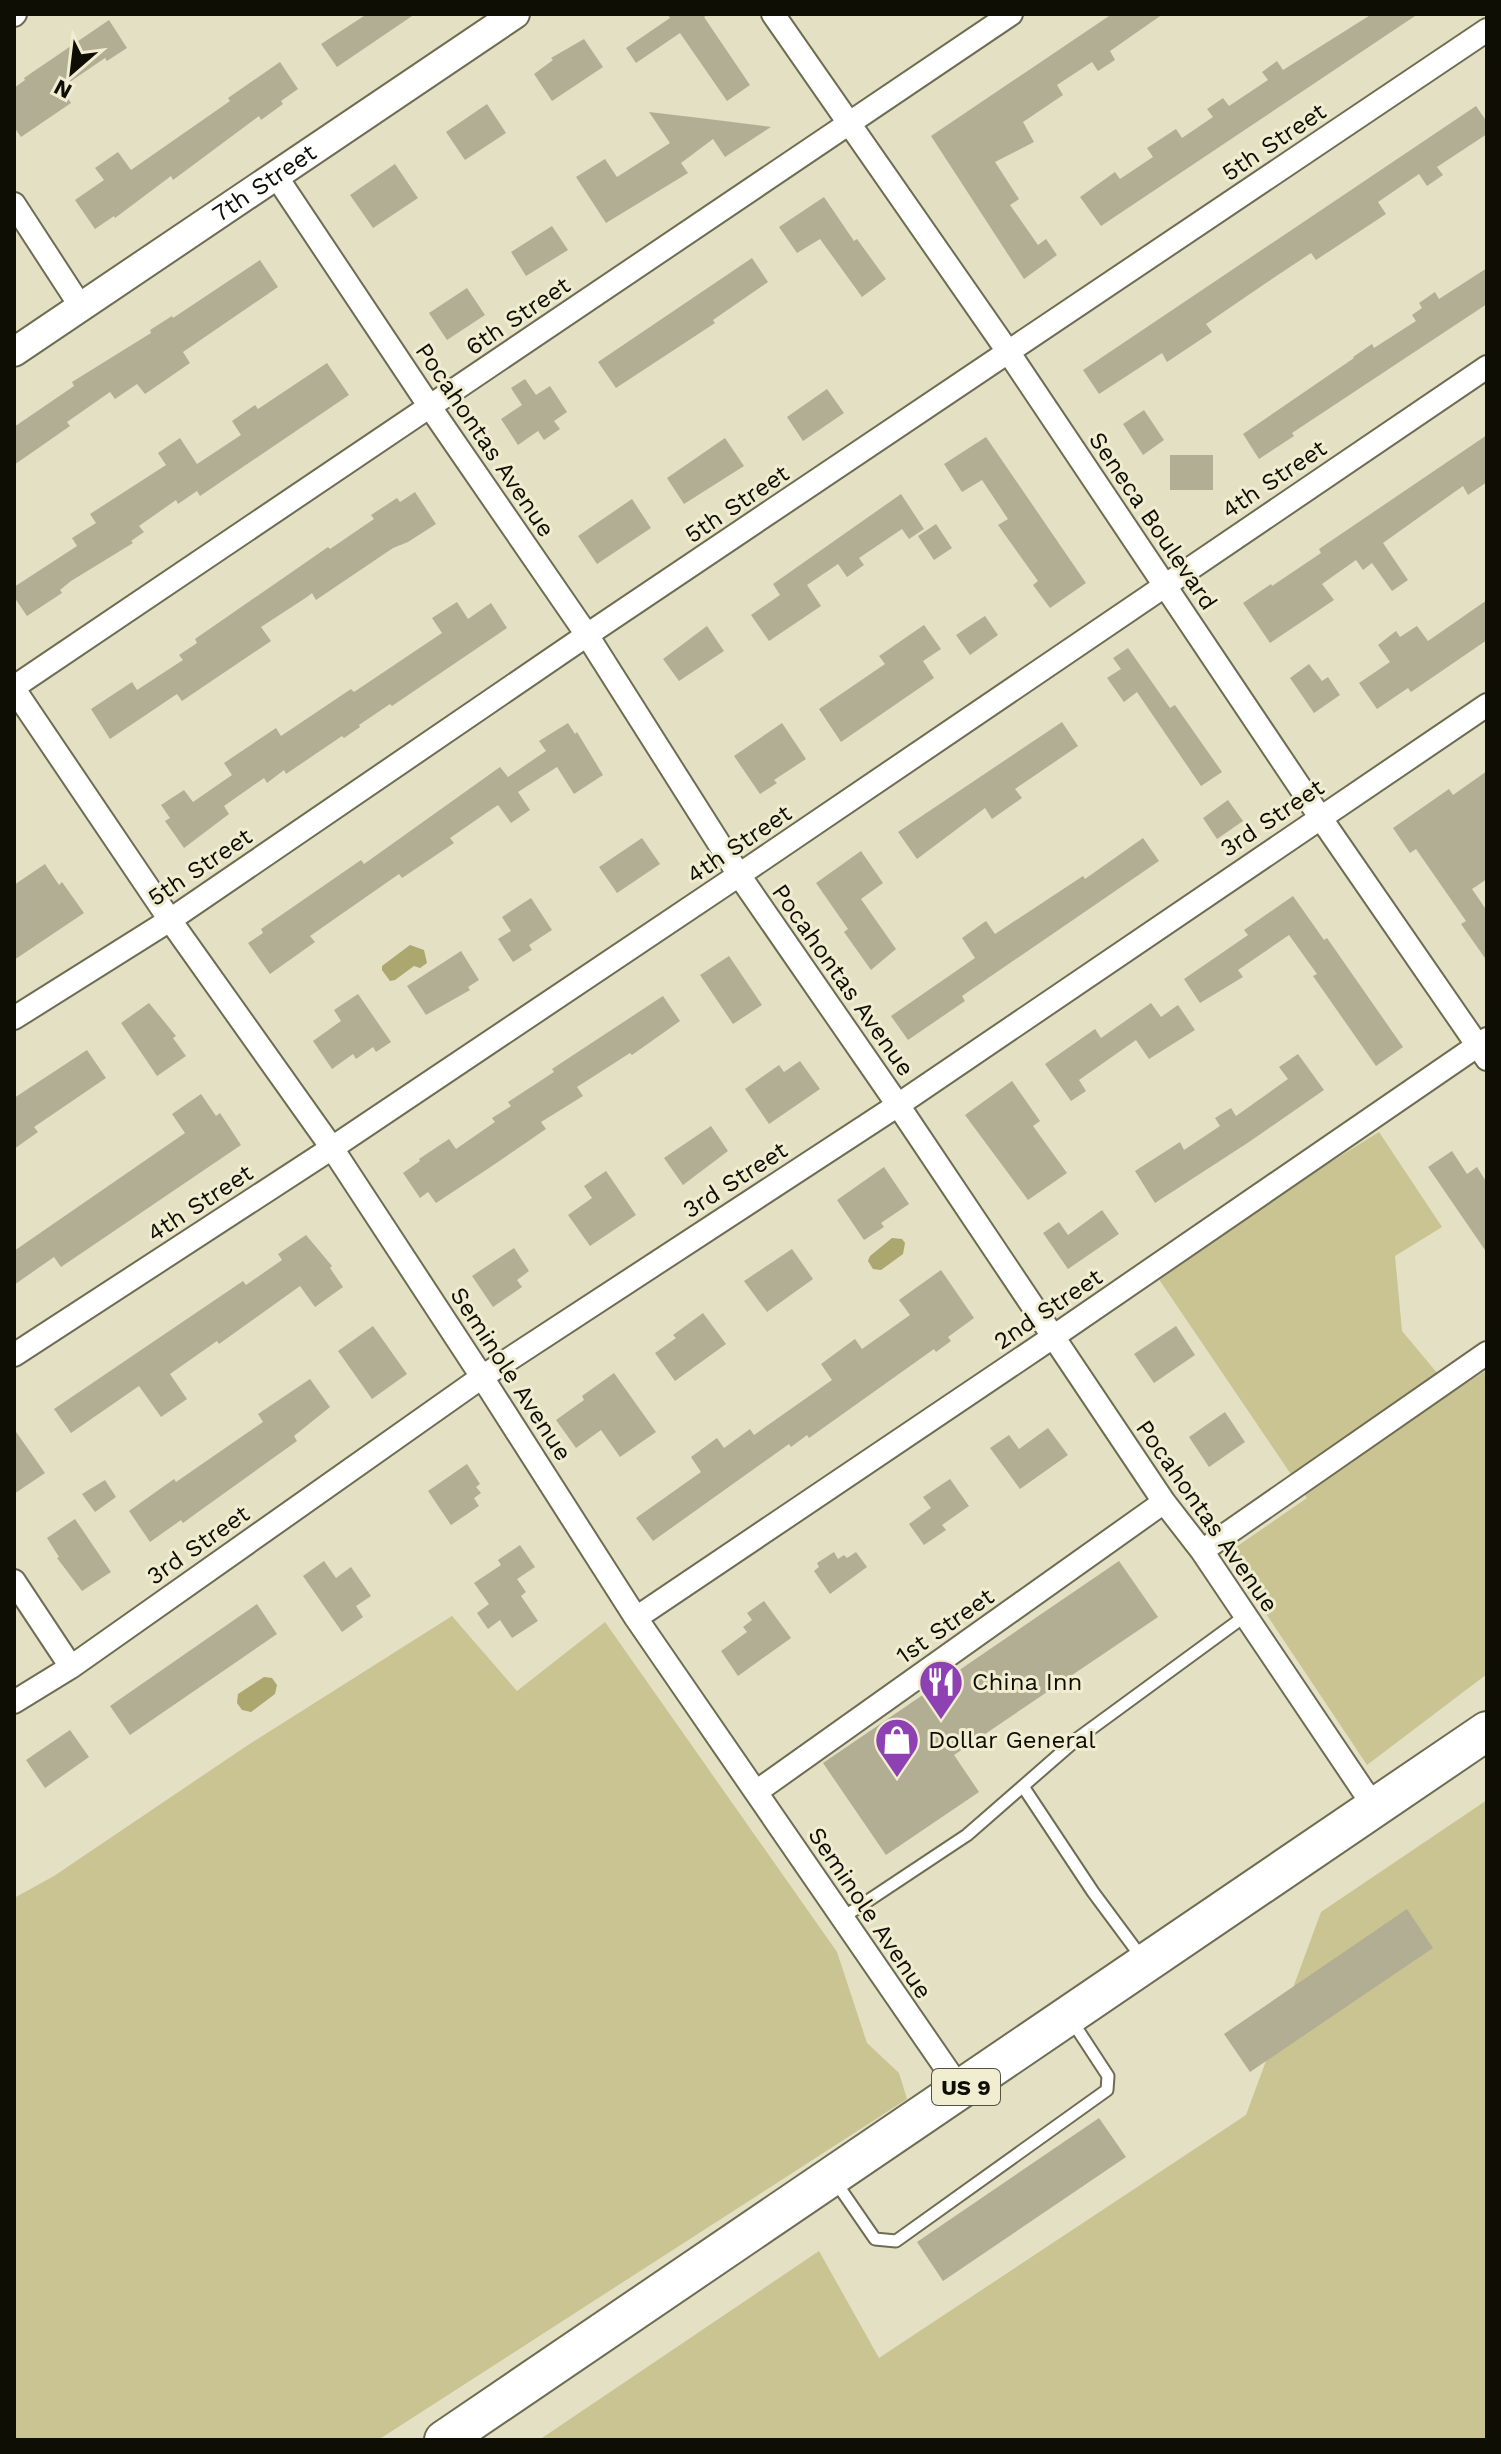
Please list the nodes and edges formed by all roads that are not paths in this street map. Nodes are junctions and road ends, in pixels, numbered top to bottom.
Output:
1 (515, 14) edge
2 (773, 14) edge
3 (1011, 14) edge
4 (1487, 30) edge
5 (848, 123) junction
6 (276, 176) junction
7 (14, 204) edge
8 (81, 307) junction
9 (14, 352) edge
10 (1009, 353) junction
11 (1487, 367) edge
12 (430, 407) junction
13 (1165, 584) junction
14 (587, 635) junction
15 (14, 688) edge
16 (1487, 705) edge
17 (1320, 817) junction
18 (739, 875) junction
19 (170, 920) junction
20 (14, 1018) edge
21 (1484, 1048) edge
22 (898, 1105) junction
23 (332, 1148) junction
24 (1053, 1337) junction
25 (1487, 1353) edge
26 (14, 1355) edge
27 (482, 1377) junction
28 (1164, 1502) junction
29 (1202, 1551) junction
30 (14, 1581) edge
31 (1245, 1616) junction
32 (636, 1618) junction
33 (71, 1667) junction
34 (14, 1702) edge
35 (1487, 1731) edge
36 (1024, 1788) junction
37 (756, 1792) junction
38 (1375, 1808) junction
39 (842, 1919) junction
40 (1146, 1964) junction
41 (1069, 2017) junction
42 (961, 2090) junction
43 (832, 2177) junction
44 (444, 2440) edge

1 - 6 street, 7th Street
2 - 5 street, Seneca Boulevard
3 - 5 street, 6th Street
4 - 10 street, 5th Street
5 - 10 street, Seneca Boulevard
5 - 12 street, 6th Street
6 - 8 street, 7th Street
6 - 12 street, Pocahontas Avenue
7 - 8 street
8 - 9 street, 7th Street
10 - 13 street, Seneca Boulevard
10 - 14 street, 5th Street
11 - 13 street, 4th Street
12 - 14 street, Pocahontas Avenue
12 - 15 street, 6th Street
13 - 17 street, Seneca Boulevard
13 - 18 street, 4th Street
14 - 18 street, Pocahontas Avenue
14 - 19 street, 5th Street
15 - 19 street, Seminole Avenue
16 - 17 street, 3rd Street
17 - 21 street, Seneca Boulevard
17 - 22 street, 3rd Street
18 - 22 street, Pocahontas Avenue
18 - 23 street, 4th Street
19 - 20 street, 5th Street
19 - 23 street, Seminole Avenue
21 - 24 street, 2nd Street
22 - 24 street, Pocahontas Avenue
22 - 27 street, 3rd Street
23 - 26 street, 4th Street
23 - 27 street, Seminole Avenue
24 - 28 street, Pocahontas Avenue
24 - 32 street, 2nd Street
25 - 29 street
27 - 32 street, Seminole Avenue
27 - 33 street, 3rd Street
28 - 29 street, Pocahontas Avenue
28 - 37 street, 1st Street
29 - 31 street, Pocahontas Avenue
30 - 33 street
31 - 36 lane
31 - 38 street, Pocahontas Avenue
32 - 37 street, Seminole Avenue
33 - 34 street, 3rd Street
35 - 38 highway, US 9
36 - 39 lane
36 - 40 lane
37 - 39 street, Seminole Avenue
38 - 40 highway, US 9
39 - 42 street, Seminole Avenue
40 - 41 highway, US 9
41 - 42 highway, US 9
41 - 43 lane
42 - 43 highway, US 9
43 - 44 highway, US 9

